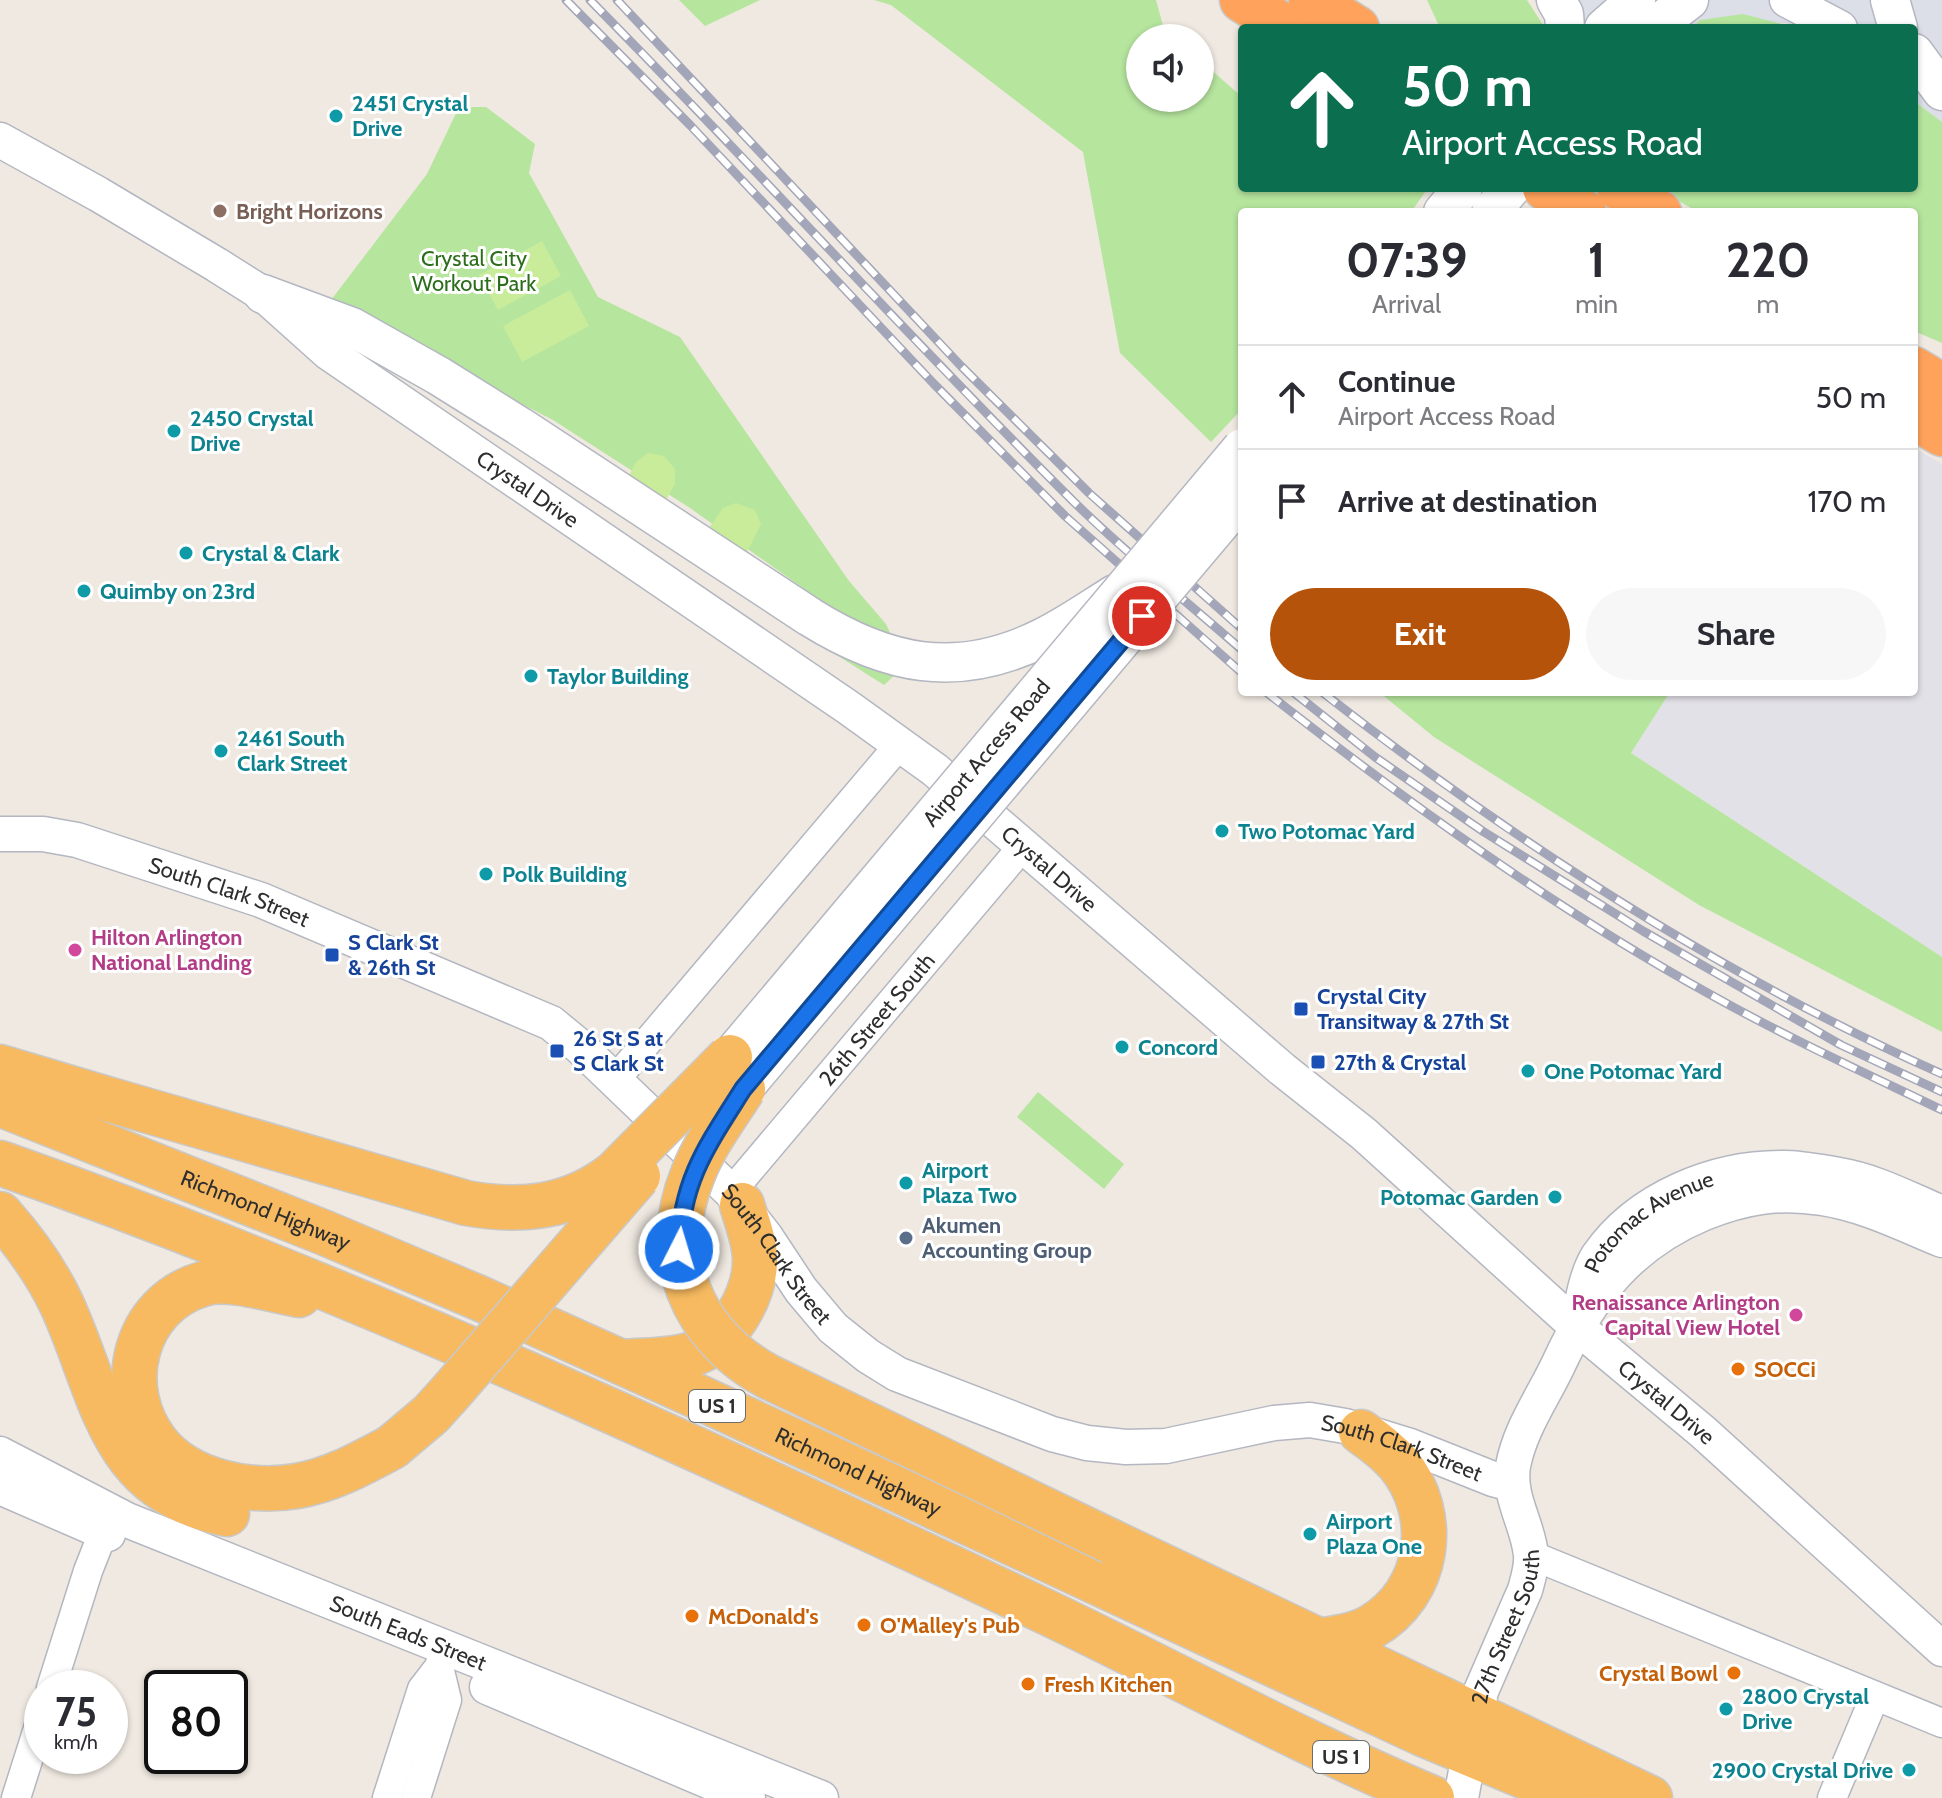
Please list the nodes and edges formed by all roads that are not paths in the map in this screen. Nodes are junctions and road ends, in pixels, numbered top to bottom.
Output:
1 (1242, 0) edge
2 (1311, 0) edge
3 (1556, 0) edge
4 (1578, 0) edge
5 (1636, 0) edge
6 (1689, 0) edge
7 (1787, 0) edge
8 (1890, 0) edge
9 (1911, 0) edge
10 (1281, 24) edge
11 (1350, 24) edge
12 (1565, 24) edge
13 (1584, 24) edge
14 (1609, 24) edge
15 (1658, 24) edge
16 (1832, 24) edge
17 (1901, 24) edge
18 (1912, 24) edge
19 (1918, 57) edge
20 (1918, 60) edge
21 (1942, 91) edge
22 (1942, 106) edge
23 (0, 140) edge
24 (1508, 192) edge
25 (1524, 192) edge
26 (1552, 192) edge
27 (1626, 192) edge
28 (1494, 208) edge
29 (1543, 208) edge
30 (1578, 208) edge
31 (1652, 208) edge
32 (263, 294) junction
33 (1918, 346) edge
34 (1942, 357) edge
35 (1918, 371) edge
36 (1942, 386) edge
37 (1918, 419) edge
38 (1942, 434) edge
39 (1238, 453) edge
40 (1238, 503) edge
41 (1121, 591) junction
42 (900, 744) junction
43 (0, 834) edge
44 (1023, 846) junction
45 (0, 1067) edge
46 (737, 1073) junction
47 (615, 1080) junction
48 (8, 1110) edge
49 (0, 1163) edge
50 (736, 1198) junction
51 (1942, 1213) edge
52 (0, 1214) edge
53 (1942, 1240) edge
54 (381, 1308) junction
55 (1577, 1327) junction
56 (622, 1362) junction
57 (1361, 1432) junction
58 (0, 1454) edge
59 (400, 1459) junction
60 (1512, 1484) junction
61 (0, 1487) edge
62 (107, 1523) junction
63 (1531, 1555) junction
64 (1318, 1641) junction
65 (1942, 1649) edge
66 (443, 1657) junction
67 (57, 1670) edge
68 (1875, 1696) junction
69 (1942, 1723) edge
70 (1474, 1734) junction
71 (24, 1773) edge
72 (751, 1790) edge
73 (16, 1798) edge
74 (387, 1798) edge
75 (416, 1798) edge
76 (821, 1798) edge
77 (1432, 1798) edge
78 (1461, 1798) edge
79 (1576, 1798) edge
80 (1650, 1798) edge
81 (1832, 1798) edge

1 - 10 highway
2 - 11 highway
3 - 12 main road
4 - 13 main road
5 - 14 main road
6 - 15 main road
7 - 16 street
8 - 17 main road
9 - 18 main road
19 - 21 main road
20 - 22 street
23 - 32 street, Crystal Drive
24 - 28 main road
25 - 29 highway
26 - 30 highway
27 - 31 highway
32 - 41 main road
32 - 42 street, Crystal Drive
33 - 34 highway
35 - 36 highway
37 - 38 highway
39 - 41 main road, Airport Access Road, bridge
40 - 46 main road, Airport Access Road, bridge
41 - 46 main road, Airport Access Road, bridge
42 - 44 street, Crystal Drive
42 - 47 street
43 - 47 street, South Clark Street
44 - 50 street, 26th Street South
44 - 55 street, Crystal Drive
45 - 46 highway, bridge
46 - 59 highway, bridge
46 - 64 highway, bridge
47 - 50 street, South Clark Street
48 - 56 highway, Richmond Highway / US 1
49 - 54 highway, US 1
50 - 56 highway
50 - 57 street, South Clark Street
51 - 55 street, Potomac Avenue
52 - 59 highway
53 - 55 street, Potomac Avenue
54 - 59 highway
54 - 77 highway, US 1
55 - 60 street, 27th Street South
55 - 65 street, Crystal Drive
56 - 70 highway, Richmond Highway / US 1
57 - 60 street, South Clark Street
57 - 64 highway
58 - 62 street, South Eads Street
60 - 63 street, 27th Street South
61 - 62 street, South Eads Street
62 - 66 street, South Eads Street
62 - 67 street
63 - 68 street
63 - 70 street, 27th Street South
64 - 70 highway
66 - 72 street, South Eads Street
66 - 74 street
66 - 75 street
68 - 69 street
68 - 81 street
70 - 78 street, 27th Street South
70 - 79 highway, Richmond Highway / US 1
70 - 80 highway
71 - 73 street
72 - 76 street, South Eads Street

